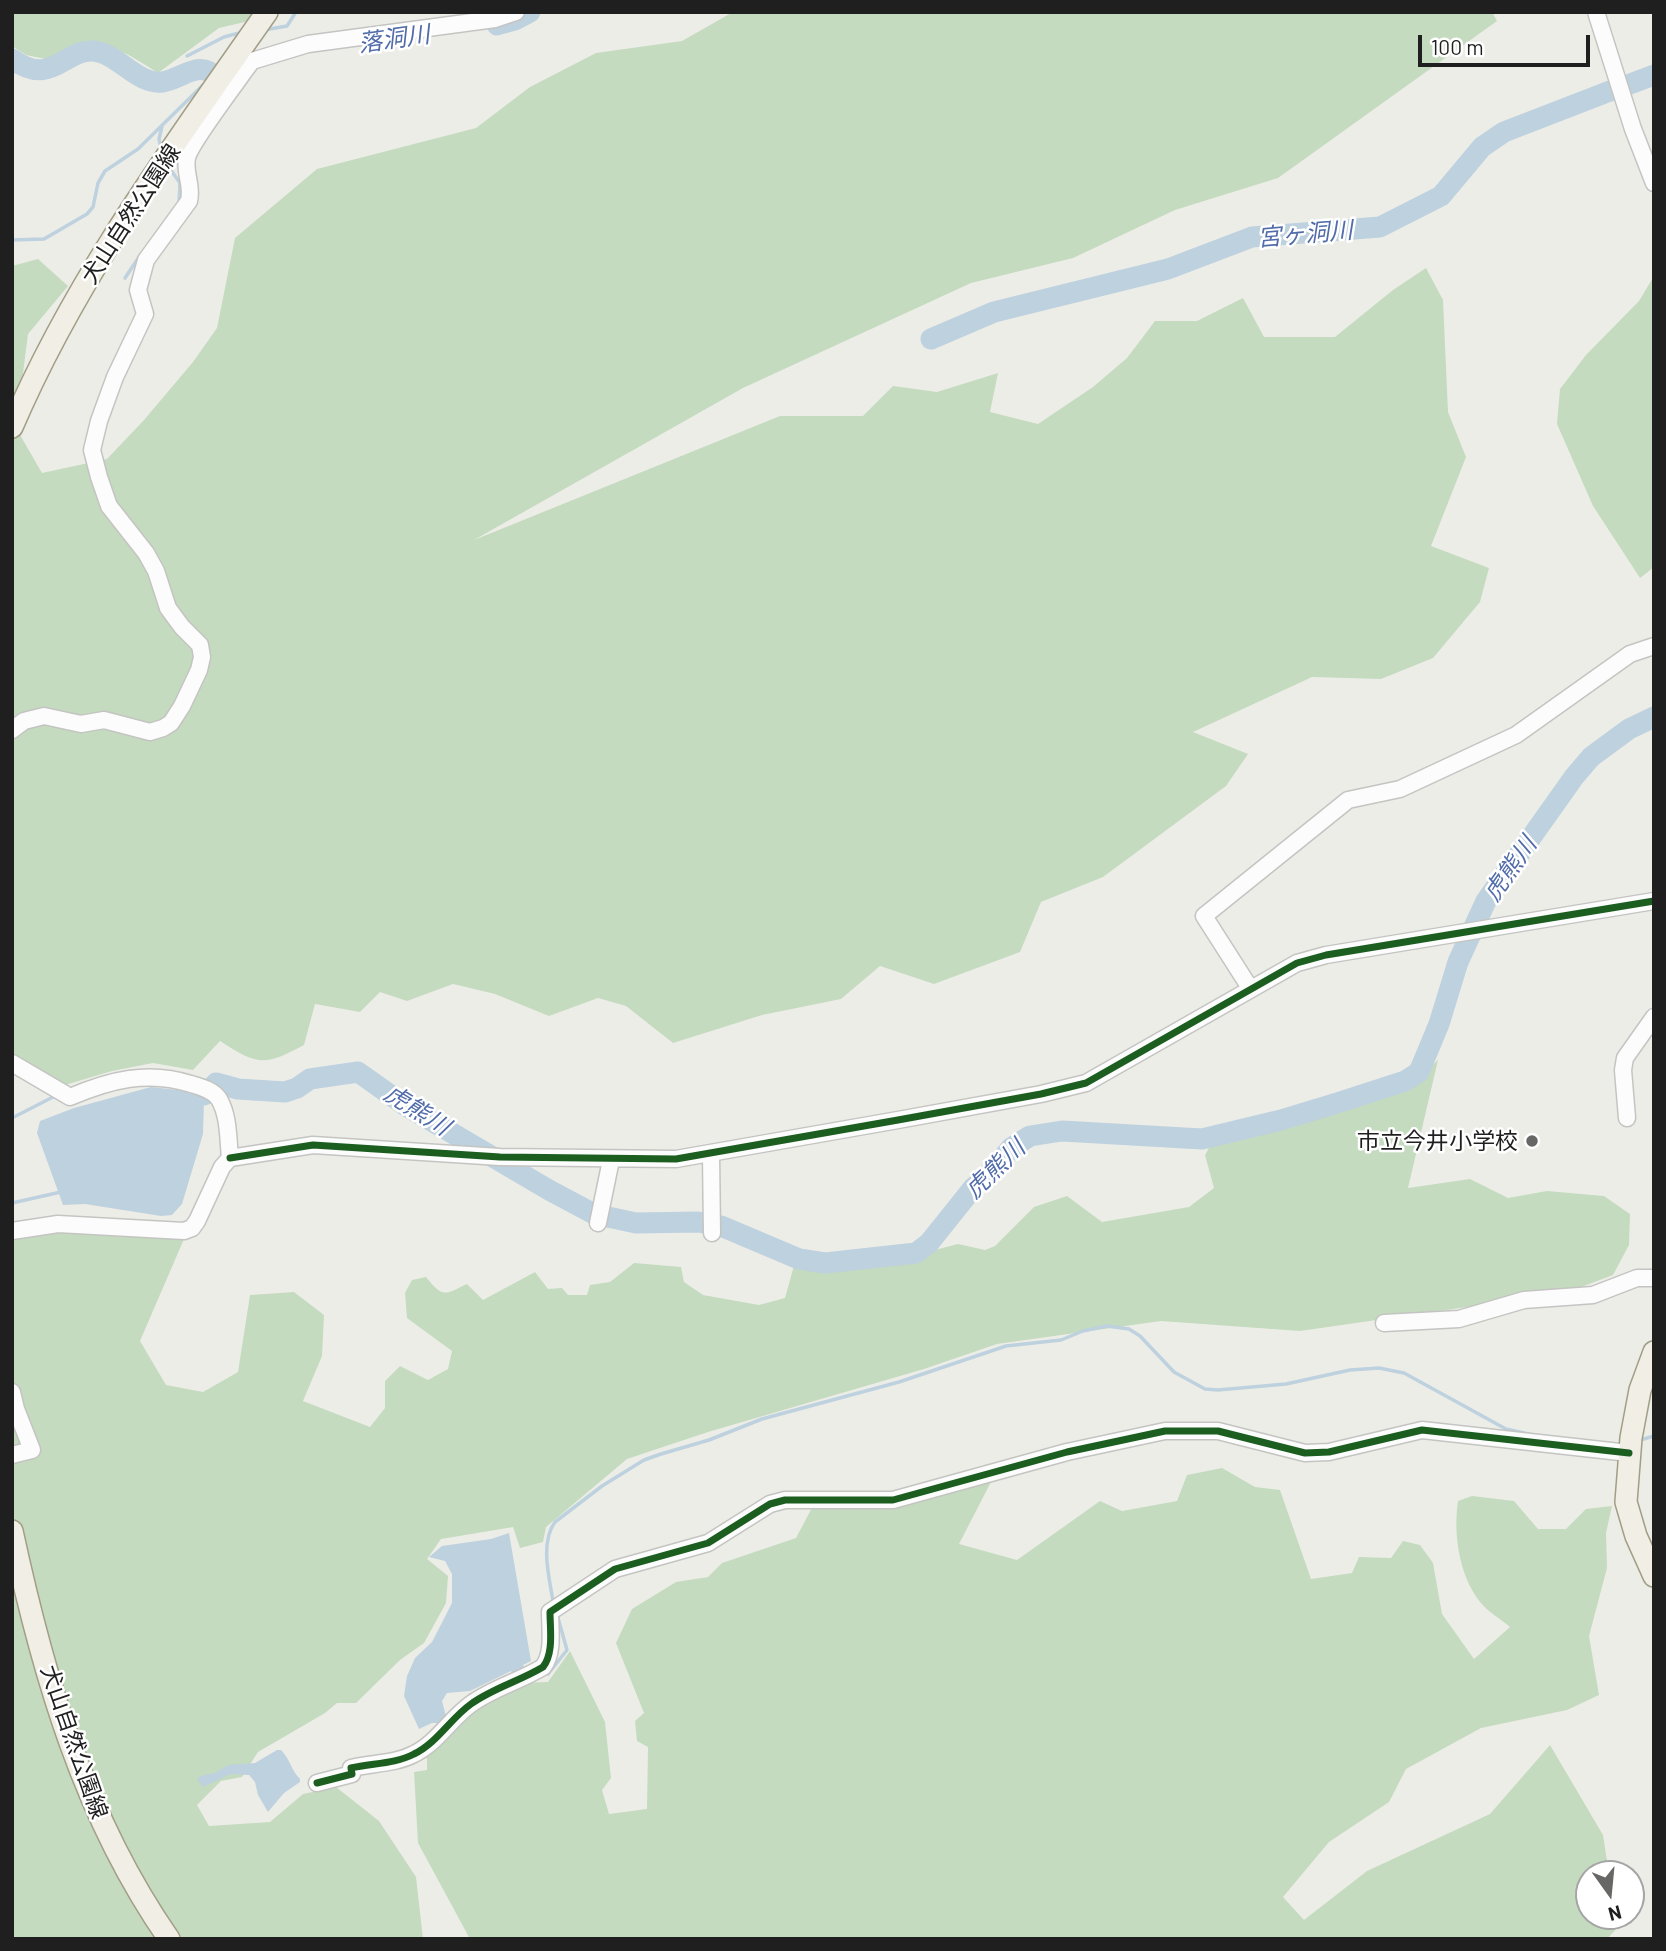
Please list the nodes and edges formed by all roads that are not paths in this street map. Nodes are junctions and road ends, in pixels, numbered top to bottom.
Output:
1 (267, 12) edge
2 (516, 12) edge
3 (1596, 12) edge
4 (1650, 162) edge
5 (1654, 183) edge
6 (12, 427) edge
7 (1654, 646) edge
8 (12, 730) edge
9 (1654, 901) edge
10 (1251, 988) junction
11 (1654, 1017) edge
12 (12, 1062) edge
13 (1627, 1118) dead end
14 (711, 1154) junction
15 (230, 1158) junction
16 (611, 1160) junction
17 (598, 1223) dead end
18 (12, 1231) edge
19 (712, 1233) dead end
20 (1654, 1278) edge
21 (1384, 1323) dead end
22 (1654, 1352) edge
23 (1649, 1377) edge
24 (12, 1392) edge
25 (1630, 1446) junction
26 (19, 1453) edge
27 (12, 1531) edge
28 (1654, 1576) edge
29 (317, 1783) dead end
30 (169, 1939) edge

1 - 6 main road, 犬山自然公園線
2 - 8 street
3 - 4 street
4 - 5 street
7 - 10 street
9 - 10 street
10 - 14 street
11 - 13 street
12 - 15 street
14 - 16 street
14 - 19 street
15 - 16 street
15 - 18 street
16 - 17 street
20 - 21 street
22 - 23 main road
23 - 25 main road
24 - 26 street
25 - 28 main road
25 - 29 street
27 - 30 main road, 犬山自然公園線

